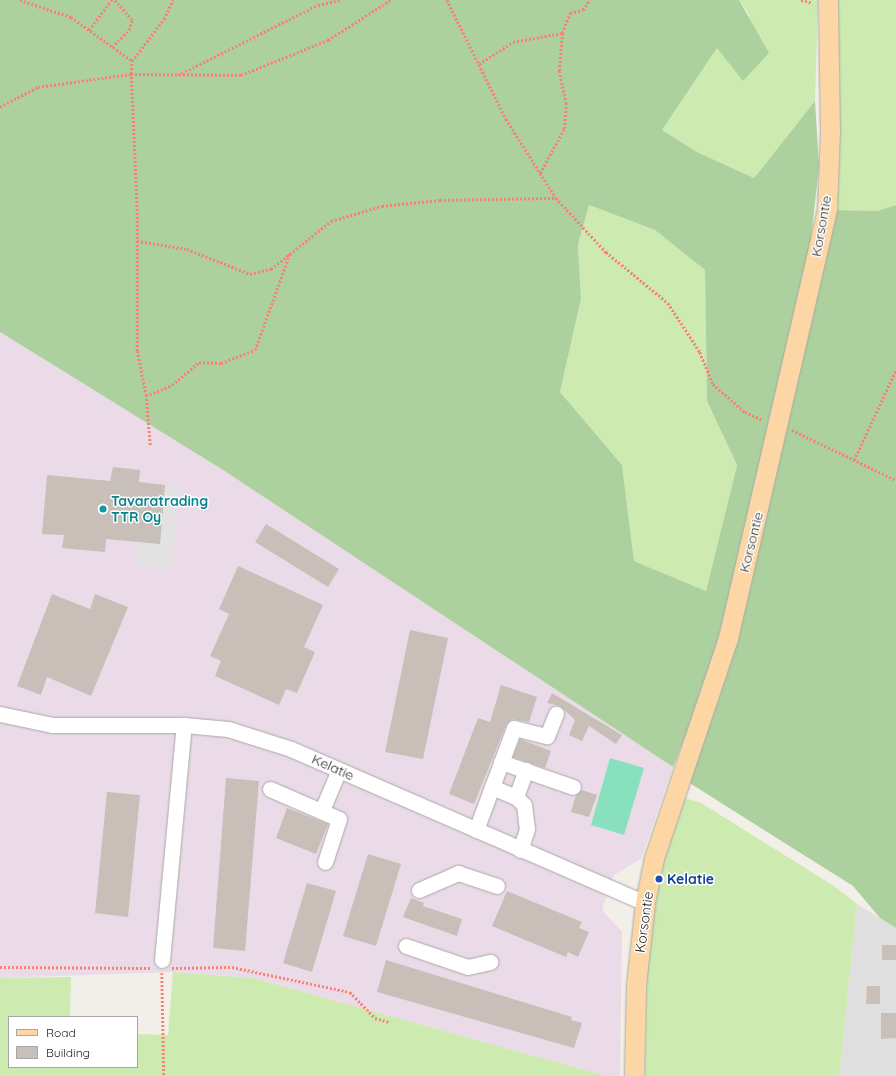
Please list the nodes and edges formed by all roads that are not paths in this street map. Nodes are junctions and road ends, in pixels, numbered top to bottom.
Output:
1 (823, 2) edge
2 (0, 714) edge
3 (556, 714) dead end
4 (184, 725) junction
5 (501, 762) junction
6 (338, 770) junction
7 (526, 770) junction
8 (573, 786) dead end
9 (492, 787) junction
10 (270, 789) dead end
11 (516, 797) junction
12 (322, 810) junction
13 (476, 830) junction
14 (520, 850) junction
15 (325, 862) dead end
16 (497, 886) dead end
17 (418, 890) dead end
18 (645, 902) junction
19 (406, 946) dead end
20 (490, 962) dead end
21 (162, 964) road end
22 (634, 1076) edge

1 - 18 main road, Korsontie
2 - 4 street, Kelatie
3 - 5 street
4 - 6 street, Kelatie
4 - 21 street
5 - 7 street
5 - 9 street
6 - 12 street
6 - 13 street, Kelatie
7 - 8 street
7 - 11 street
9 - 11 street
9 - 13 street
10 - 12 street
11 - 14 street
12 - 15 street
13 - 14 street, Kelatie
14 - 18 street, Kelatie
16 - 17 street
18 - 22 main road, Korsontie
19 - 20 street

